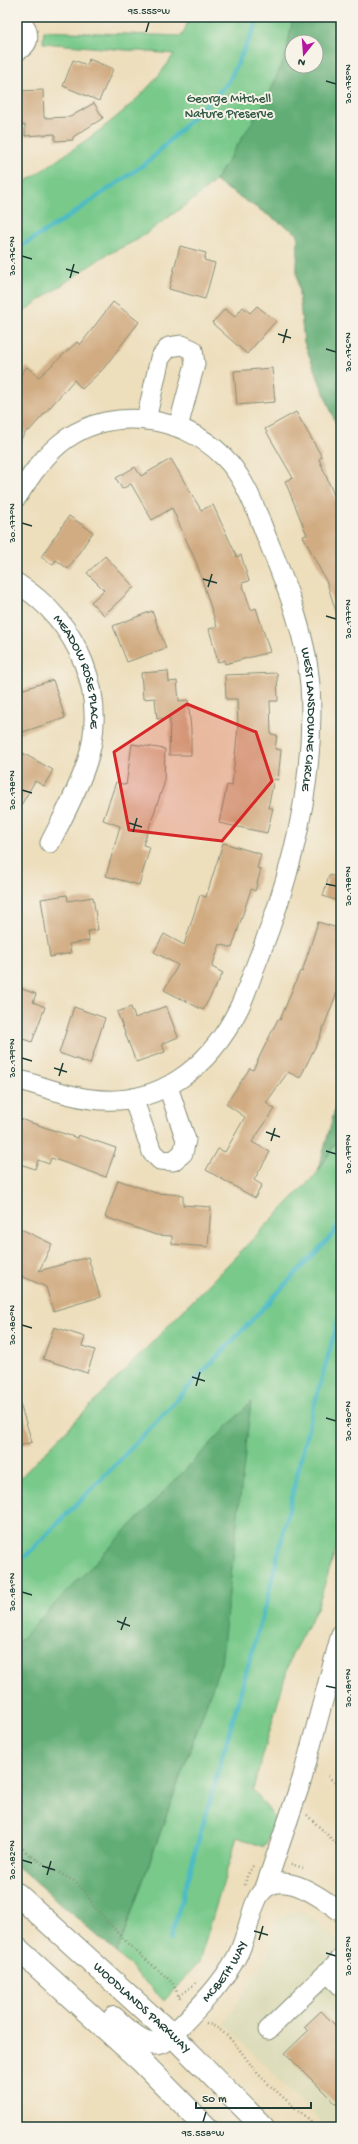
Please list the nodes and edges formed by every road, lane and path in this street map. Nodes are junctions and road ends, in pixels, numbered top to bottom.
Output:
1 (17, 21) edge
2 (17, 51) edge
3 (162, 423) junction
4 (17, 497) edge
5 (17, 583) edge
6 (50, 843) dead end
7 (17, 1079) edge
8 (168, 1087) junction
9 (142, 1097) junction
10 (341, 1634) edge
11 (328, 1776) dead end
12 (341, 1789) edge
13 (307, 1814) dead end
14 (17, 1843) edge
15 (341, 1848) edge
16 (265, 1888) junction
17 (17, 1894) edge
18 (341, 1912) edge
19 (17, 1930) edge
20 (17, 1948) edge
21 (341, 1959) edge
22 (327, 1972) junction
23 (341, 1986) edge
24 (192, 2014) junction
25 (268, 2030) dead end
26 (172, 2035) junction
27 (206, 2127) edge
28 (263, 2127) edge
29 (314, 2127) edge

1 - 2 street
3 - 3 street
3 - 4 street
3 - 8 street, WEST LANSDOWNE CIRCLE
5 - 6 street, MEADOW ROSE PLACE
7 - 9 street
8 - 9 street, WEST LANSDOWNE CIRCLE
8 - 9 street
10 - 16 street, MCBETH WAY
11 - 12 path
13 - 15 path
14 - 24 path
16 - 18 street
16 - 24 street, MCBETH WAY
17 - 26 main road, WOODLANDS PARKWAY
19 - 26 main road
20 - 27 main road
21 - 22 street
22 - 23 street
22 - 25 street
24 - 26 street, MCBETH WAY
24 - 29 path
26 - 28 main road, WOODLANDS PARKWAY

